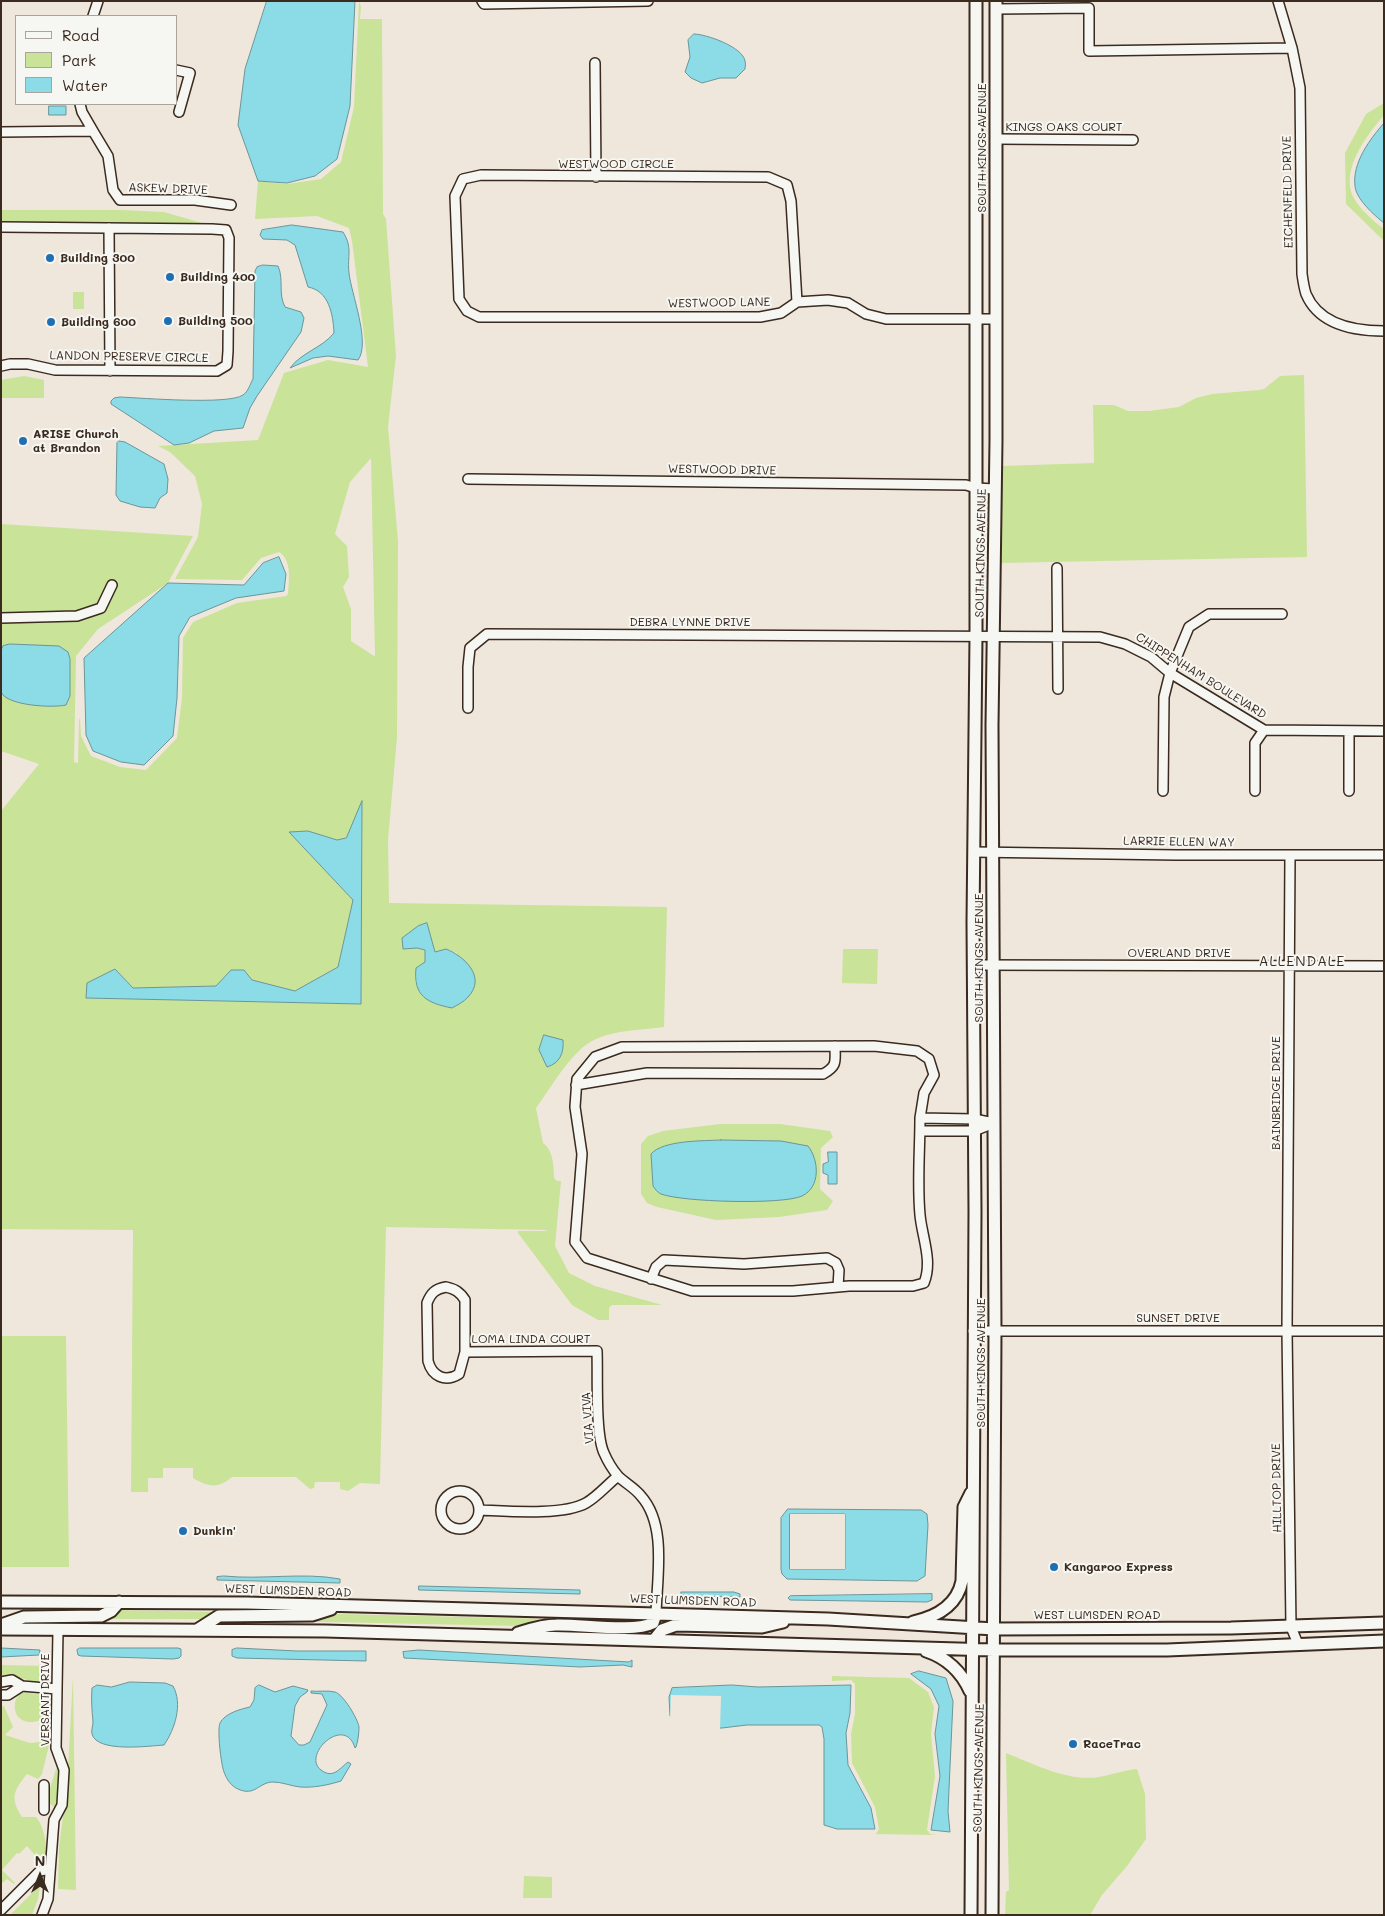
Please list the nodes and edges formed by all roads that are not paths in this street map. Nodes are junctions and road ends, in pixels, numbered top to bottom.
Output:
1 (98, 1) edge
2 (482, 1) edge
3 (648, 1) edge
4 (976, 1) edge
5 (1278, 1) edge
6 (996, 5) edge
7 (93, 15) edge
8 (1292, 48) junction
9 (595, 64) dead end
10 (178, 70) edge
11 (80, 105) edge
12 (179, 112) dead end
13 (93, 131) junction
14 (1, 132) edge
15 (996, 139) junction
16 (1133, 140) dead end
17 (596, 177) junction
18 (231, 205) dead end
19 (1, 227) edge
20 (109, 228) junction
21 (797, 302) junction
22 (467, 311) joint
23 (976, 319) junction
24 (995, 319) junction
25 (1384, 331) edge
26 (1, 366) edge
27 (110, 371) junction
28 (468, 479) dead end
29 (976, 488) junction
30 (995, 489) junction
31 (1057, 568) dead end
32 (112, 585) dead end
33 (1282, 614) dead end
34 (1, 618) edge
35 (976, 636) junction
36 (993, 637) junction
37 (1058, 637) junction
38 (1170, 673) junction
39 (1058, 689) dead end
40 (468, 708) dead end
41 (1264, 730) junction
42 (1349, 731) junction
43 (1384, 731) edge
44 (1163, 791) dead end
45 (1255, 791) dead end
46 (1348, 791) dead end
47 (974, 852) junction
48 (992, 852) junction
49 (1290, 855) junction
50 (1384, 855) edge
51 (974, 965) junction
52 (992, 965) junction
53 (1289, 966) junction
54 (1384, 966) edge
55 (835, 1046) junction
56 (576, 1085) junction
57 (920, 1118) junction
58 (974, 1119) junction
59 (994, 1123) junction
60 (920, 1130) junction
61 (974, 1131) junction
62 (651, 1278) junction
63 (838, 1287) junction
64 (973, 1330) junction
65 (995, 1330) junction
66 (1287, 1331) junction
67 (1384, 1331) edge
68 (598, 1351) joint
69 (465, 1352) junction
70 (618, 1476) junction
71 (972, 1492) junction
72 (479, 1510) junction
73 (1, 1602) edge
74 (119, 1602) junction
75 (338, 1606) junction
76 (656, 1614) junction
77 (796, 1618) junction
78 (1384, 1623) edge
79 (1, 1625) edge
80 (904, 1625) junction
81 (1291, 1627) junction
82 (972, 1628) junction
83 (1, 1629) edge
84 (994, 1629) junction
85 (58, 1630) junction
86 (197, 1630) junction
87 (507, 1636) junction
88 (655, 1640) junction
89 (1384, 1641) edge
90 (1298, 1644) junction
91 (917, 1648) junction
92 (971, 1650) junction
93 (994, 1650) junction
94 (1, 1682) edge
95 (22, 1686) junction
96 (57, 1689) junction
97 (971, 1694) junction
98 (1, 1695) edge
99 (44, 1784) dead end
100 (44, 1810) dead end
101 (50, 1869) junction
102 (1, 1910) edge
103 (42, 1915) edge
104 (971, 1915) edge
105 (992, 1915) edge

1 - 7 street
2 - 3 street
4 - 23 main road, SOUTH KINGS AVENUE
5 - 8 street, EICHENFELD DRIVE
6 - 8 street
6 - 15 main road, SOUTH KINGS AVENUE
8 - 25 street, EICHENFELD DRIVE
9 - 17 street
10 - 12 street
11 - 13 street
13 - 14 street
13 - 18 street, ASKEW DRIVE
15 - 16 street, KINGS OAKS COURT
15 - 24 main road, SOUTH KINGS AVENUE
17 - 21 street, WESTWOOD CIRCLE
17 - 22 street, WESTWOOD CIRCLE
19 - 20 street, LANDON PRESERVE CIRCLE
20 - 27 street
20 - 27 street, LANDON PRESERVE CIRCLE
21 - 22 street, WESTWOOD LANE
21 - 23 street, WESTWOOD LANE
23 - 24 street, WESTWOOD LANE
23 - 29 main road, SOUTH KINGS AVENUE
24 - 30 main road, SOUTH KINGS AVENUE
26 - 27 street, LANDON PRESERVE CIRCLE
28 - 29 street, WESTWOOD DRIVE
29 - 30 street, WESTWOOD DRIVE
29 - 35 main road, SOUTH KINGS AVENUE
30 - 36 main road, SOUTH KINGS AVENUE
31 - 37 street
32 - 34 street
33 - 38 street
35 - 36 street, CHIPPENHAM BOULEVARD
35 - 40 street, DEBRA LYNNE DRIVE
35 - 47 main road, SOUTH KINGS AVENUE
36 - 37 street, CHIPPENHAM BOULEVARD
36 - 48 main road, SOUTH KINGS AVENUE
37 - 38 street, CHIPPENHAM BOULEVARD
37 - 39 street
38 - 41 street, CHIPPENHAM BOULEVARD
38 - 44 street
41 - 42 street, CHIPPENHAM BOULEVARD
41 - 45 street
42 - 43 street, CHIPPENHAM BOULEVARD
42 - 46 street
47 - 48 street, LARRIE ELLEN WAY
47 - 51 main road, SOUTH KINGS AVENUE
48 - 49 street, LARRIE ELLEN WAY
48 - 52 main road, SOUTH KINGS AVENUE
49 - 50 street, LARRIE ELLEN WAY
49 - 53 street, BAINBRIDGE DRIVE
51 - 52 street, OVERLAND DRIVE
51 - 58 main road, SOUTH KINGS AVENUE
52 - 53 street, OVERLAND DRIVE
52 - 59 main road, SOUTH KINGS AVENUE
53 - 54 street, OVERLAND DRIVE
53 - 66 street, BAINBRIDGE DRIVE
55 - 56 street
55 - 56 street
55 - 57 street
56 - 62 street
57 - 58 street
57 - 60 street
58 - 59 street
58 - 61 main road, SOUTH KINGS AVENUE
59 - 61 street
59 - 65 main road, SOUTH KINGS AVENUE
60 - 61 street
60 - 63 street
61 - 64 main road, SOUTH KINGS AVENUE
62 - 63 street
62 - 63 street
64 - 65 street, SUNSET DRIVE
64 - 71 main road, SOUTH KINGS AVENUE
65 - 66 street, SUNSET DRIVE
65 - 84 main road, SOUTH KINGS AVENUE
66 - 67 street, SUNSET DRIVE
66 - 81 street, HILLTOP DRIVE
68 - 69 street, LOMA LINDA COURT
68 - 70 street, VIA VIVA
69 - 69 street
70 - 72 street
70 - 76 street, VIA VIVA
71 - 80 main road
71 - 82 main road, SOUTH KINGS AVENUE
72 - 72 street
73 - 74 main road, WEST LUMSDEN ROAD
74 - 75 main road, WEST LUMSDEN ROAD
74 - 79 main road
75 - 76 main road, WEST LUMSDEN ROAD
75 - 86 main road
76 - 77 main road, WEST LUMSDEN ROAD
76 - 87 main road
77 - 80 main road, WEST LUMSDEN ROAD
77 - 88 main road
78 - 81 main road, WEST LUMSDEN ROAD
80 - 82 main road, WEST LUMSDEN ROAD
81 - 84 main road, WEST LUMSDEN ROAD
81 - 90 street, HILLTOP DRIVE
82 - 84 main road, WEST LUMSDEN ROAD
82 - 92 main road, SOUTH KINGS AVENUE
83 - 85 main road
84 - 93 main road, SOUTH KINGS AVENUE
85 - 86 main road
85 - 96 street, VERSANT DRIVE
86 - 87 main road
87 - 88 main road
88 - 91 main road
89 - 90 main road
90 - 93 main road
91 - 92 main road
91 - 97 main road
92 - 93 main road
92 - 97 main road, SOUTH KINGS AVENUE
93 - 105 main road, SOUTH KINGS AVENUE
94 - 95 street
95 - 96 street
95 - 98 street
96 - 101 street, VERSANT DRIVE
97 - 104 main road, SOUTH KINGS AVENUE
99 - 100 street
101 - 102 street
101 - 103 street, VERSANT DRIVE

